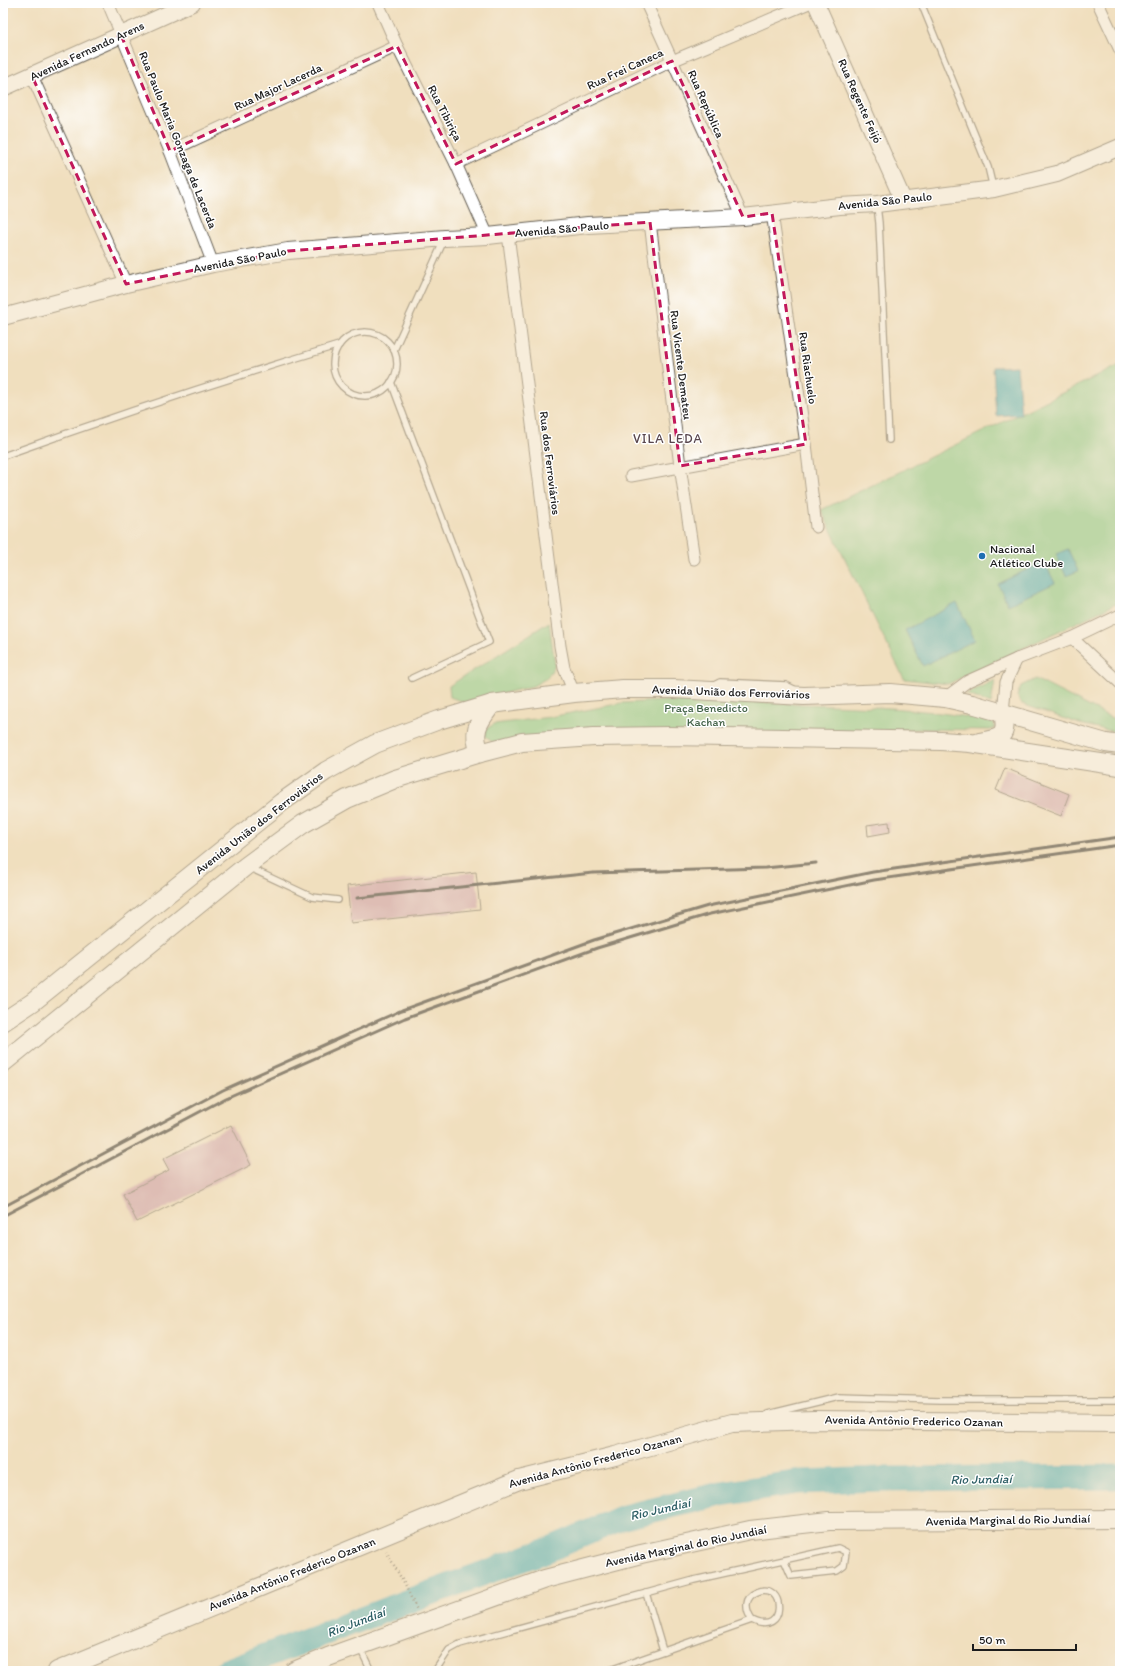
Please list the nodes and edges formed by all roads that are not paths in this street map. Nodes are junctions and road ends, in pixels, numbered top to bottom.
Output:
1 (108, 3) edge
2 (192, 3) edge
3 (378, 3) edge
4 (646, 3) edge
5 (809, 3) edge
6 (816, 3) edge
7 (922, 3) edge
8 (1098, 3) edge
9 (121, 35) junction
10 (397, 46) junction
11 (1120, 50) edge
12 (672, 61) junction
13 (32, 76) junction
14 (3, 88) edge
15 (1120, 147) edge
16 (170, 151) junction
17 (456, 164) junction
18 (994, 189) junction
19 (903, 200) junction
20 (877, 204) junction
21 (772, 213) junction
22 (743, 217) junction
23 (650, 222) junction
24 (508, 234) junction
25 (488, 236) junction
26 (445, 238) junction
27 (213, 264) junction
28 (126, 284) junction
29 (3, 317) edge
30 (339, 345) junction
31 (394, 350) junction
32 (392, 382) junction
33 (889, 440) dead end
34 (806, 444) junction
35 (3, 456) edge
36 (680, 466) junction
37 (631, 476) dead end
38 (816, 526) dead end
39 (694, 559) dead end
40 (1120, 615) edge
41 (1072, 638) junction
42 (1017, 659) junction
43 (412, 678) dead end
44 (1120, 683) edge
45 (574, 693) junction
46 (945, 698) junction
47 (492, 704) junction
48 (1003, 712) junction
49 (970, 743) junction
50 (1120, 745) edge
51 (480, 753) junction
52 (1120, 766) edge
53 (246, 866) junction
54 (338, 900) dead end
55 (3, 1022) edge
56 (3, 1063) edge
57 (1120, 1400) edge
58 (732, 1423) junction
59 (1120, 1423) edge
60 (1120, 1519) edge
61 (784, 1560) junction
62 (646, 1593) junction
63 (752, 1620) junction
64 (359, 1646) junction
65 (663, 1651) junction
66 (624, 1665) junction
67 (57, 1671) edge
68 (294, 1671) edge
69 (371, 1671) edge
70 (436, 1671) edge
71 (607, 1671) edge
72 (626, 1671) edge

1 - 9 street, Rua Paulo Maria Gonzaga de Lacerda
2 - 9 main road, Avenida Fernando Arens
3 - 10 street, Rua Tibiriça
4 - 12 street, Rua República
5 - 12 street, Rua Frei Caneca
6 - 19 main road, Rua Regente Feijó
7 - 18 lane
8 - 11 street
9 - 13 main road, Avenida Fernando Arens
9 - 16 street, Rua Paulo Maria Gonzaga de Lacerda
10 - 16 street, Rua Major Lacerda
10 - 17 street, Rua Tibiriça
12 - 17 street, Rua Frei Caneca
12 - 22 street, Rua República
13 - 14 main road, Avenida Fernando Arens
13 - 28 street
15 - 18 main road, Avenida São Paulo
16 - 27 street, Rua Paulo Maria Gonzaga de Lacerda
17 - 25 street, Rua Tibiriça
18 - 19 main road, Avenida São Paulo
19 - 20 main road, Avenida São Paulo
20 - 21 main road, Avenida São Paulo
20 - 33 lane
21 - 22 main road, Avenida São Paulo
21 - 34 street, Rua Riachuelo
22 - 23 main road, Avenida São Paulo
23 - 24 main road, Avenida São Paulo
23 - 36 street, Rua Vicente Demateu
24 - 25 main road, Avenida São Paulo
24 - 45 street, Rua dos Ferroviários
25 - 26 main road, Avenida São Paulo
26 - 27 main road, Avenida São Paulo
26 - 31 lane
27 - 28 main road, Avenida São Paulo
28 - 29 main road, Avenida São Paulo
30 - 31 lane
30 - 32 lane
30 - 35 lane
31 - 32 lane
32 - 43 lane
34 - 36 street
34 - 38 street, Rua Riachuelo
36 - 37 street
36 - 39 street, Rua Vicente Demateu
40 - 41 street
41 - 42 street
41 - 44 street
42 - 46 street
42 - 48 street
45 - 46 main road, Avenida União dos Ferroviários
45 - 47 main road, Avenida União dos Ferroviários
46 - 48 main road, Avenida União dos Ferroviários
47 - 51 main road
47 - 55 main road, Avenida União dos Ferroviários
48 - 49 main road
48 - 50 main road, Avenida União dos Ferroviários
49 - 51 main road
49 - 52 main road
51 - 53 main road
53 - 54 lane
53 - 56 main road
57 - 58 lane
58 - 59 main road, Avenida Antônio Frederico Ozanan
58 - 67 main road, Avenida Antônio Frederico Ozanan
60 - 64 main road, Avenida Marginal do Rio Jundiaí
61 - 61 lane
61 - 62 lane
62 - 65 lane
62 - 70 lane
63 - 63 lane
63 - 65 lane
64 - 68 main road, Avenida Marginal do Rio Jundiaí
64 - 69 lane
65 - 66 lane
66 - 71 lane
66 - 72 lane

